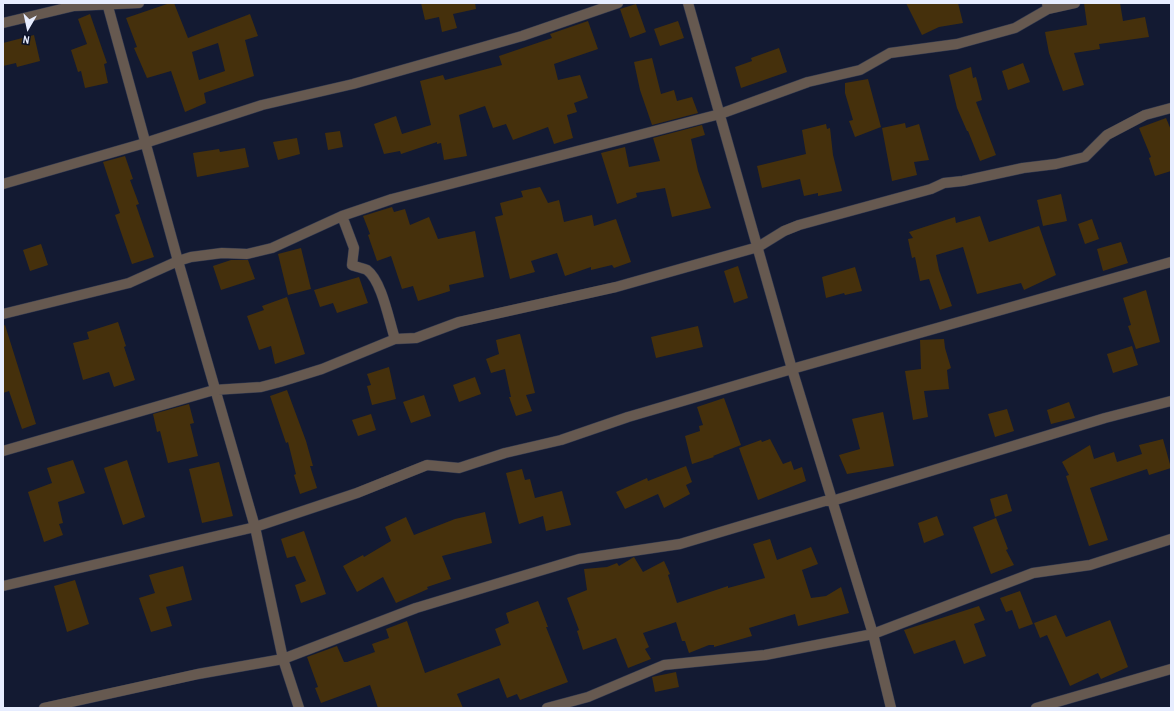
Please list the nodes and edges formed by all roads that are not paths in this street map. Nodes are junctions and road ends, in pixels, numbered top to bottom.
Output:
1 (139, 3) edge
2 (618, 3) edge
3 (688, 3) edge
4 (1075, 3) edge
5 (107, 4) edge
6 (1047, 6) edge
7 (3, 23) edge
8 (1171, 108) edge
9 (720, 114) junction
10 (145, 143) junction
11 (3, 184) edge
12 (342, 216) junction
13 (758, 247) junction
14 (178, 261) junction
15 (1171, 262) edge
16 (3, 314) edge
17 (395, 339) junction
18 (792, 369) junction
19 (214, 390) junction
20 (1171, 401) edge
21 (3, 451) edge
22 (832, 501) junction
23 (255, 527) junction
24 (1171, 539) edge
25 (3, 586) edge
26 (873, 634) junction
27 (283, 658) junction
28 (1171, 669) edge
29 (44, 708) edge
30 (299, 708) edge
31 (547, 708) edge
32 (891, 708) edge
33 (1036, 708) edge

1 - 5 street
2 - 10 street
3 - 9 street
4 - 6 street
5 - 7 street
5 - 10 street
6 - 9 street
8 - 13 street
9 - 12 street
9 - 13 street
10 - 11 street
10 - 14 street
12 - 14 street
12 - 17 street
13 - 17 street
13 - 18 street
14 - 16 street
14 - 19 street
15 - 18 street
17 - 19 street
18 - 22 street
18 - 23 street
19 - 21 street
19 - 23 street
20 - 22 street
22 - 26 street
22 - 27 street
23 - 25 street
23 - 27 street
24 - 26 street
26 - 31 street
26 - 32 street
27 - 29 street
27 - 30 street
28 - 33 street

